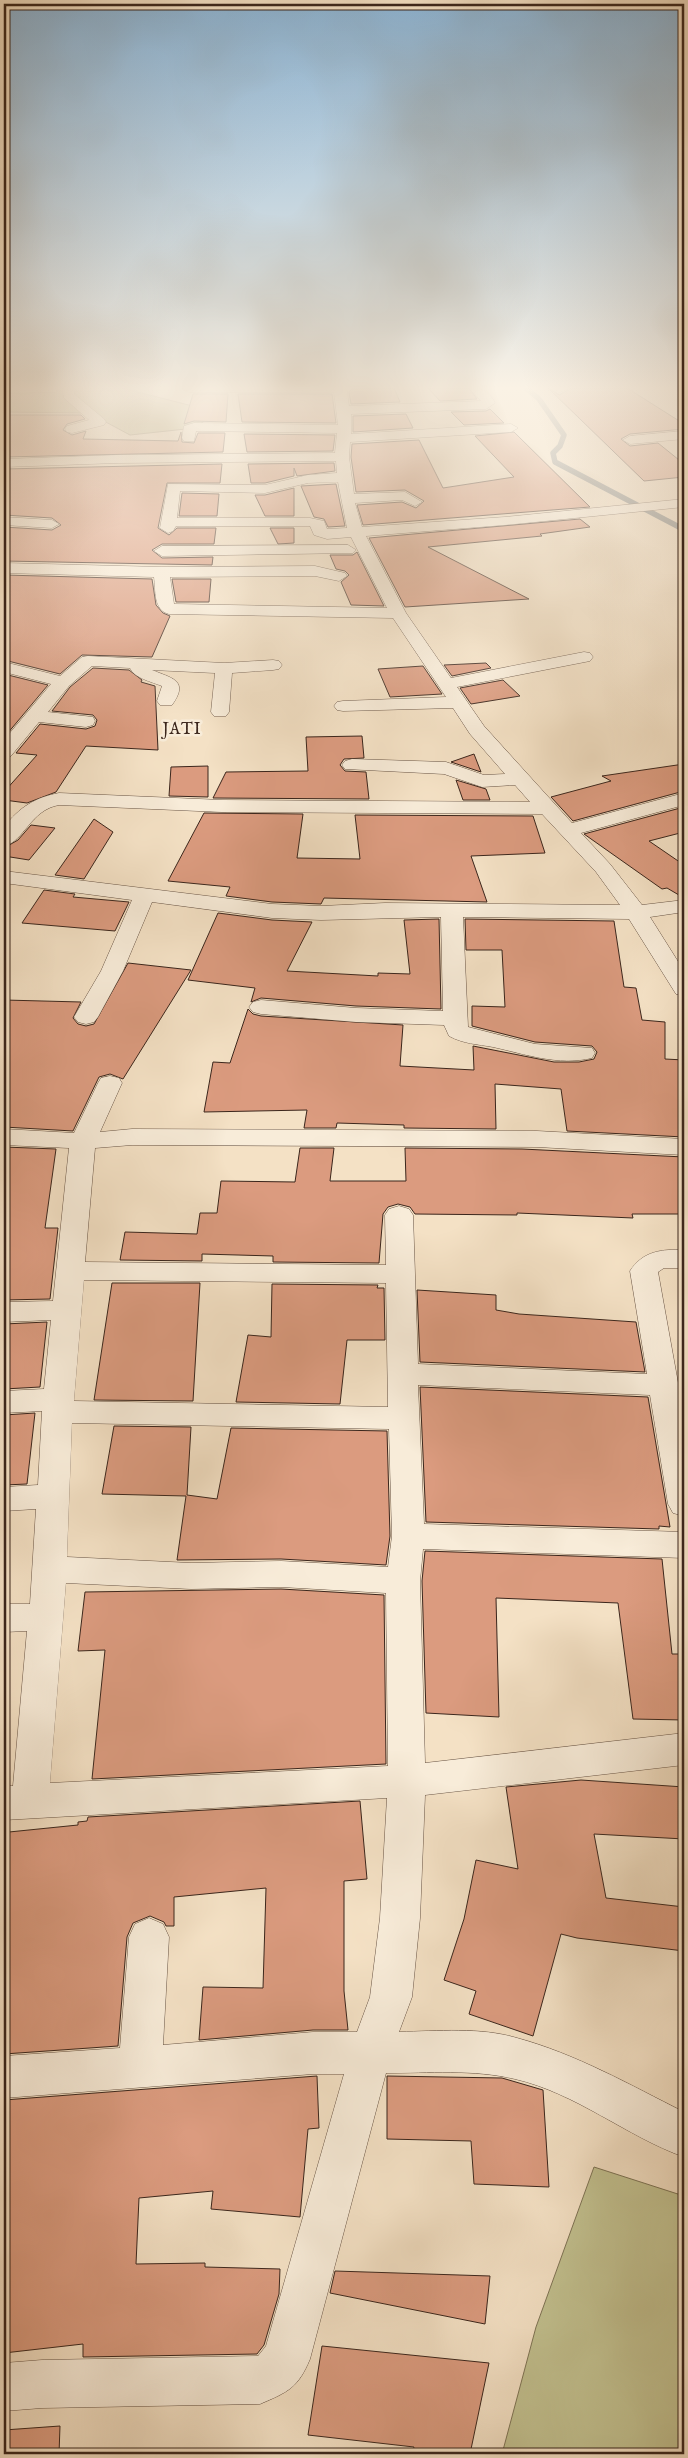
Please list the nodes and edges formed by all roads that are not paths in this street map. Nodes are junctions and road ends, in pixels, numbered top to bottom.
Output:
1 (172, 503) edge
2 (348, 503) edge
3 (679, 503) edge
4 (4, 521) edge
5 (52, 524) dead end
6 (356, 532) junction
7 (364, 549) junction
8 (162, 551) dead end
9 (4, 568) edge
10 (161, 572) junction
11 (339, 576) dead end
12 (398, 613) junction
13 (584, 656) dead end
14 (133, 665) junction
15 (273, 665) dead end
16 (4, 667) edge
17 (224, 668) junction
18 (63, 682) junction
19 (446, 684) junction
20 (166, 702) dead end
21 (458, 702) junction
22 (344, 706) dead end
23 (220, 712) dead end
24 (34, 716) junction
25 (86, 721) dead end
26 (12, 730) edge
27 (4, 752) edge
28 (352, 765) dead end
29 (520, 779) junction
30 (684, 799) edge
31 (546, 808) junction
32 (568, 830) junction
33 (4, 840) edge
34 (4, 876) edge
35 (145, 894) junction
36 (684, 906) edge
37 (452, 911) junction
38 (636, 912) junction
39 (684, 989) edge
40 (261, 1008) dead end
41 (86, 1017) dead end
42 (455, 1018) junction
43 (583, 1054) dead end
44 (110, 1083) dead end
45 (4, 1137) edge
46 (83, 1141) junction
47 (684, 1147) edge
48 (399, 1215) dead end
49 (684, 1259) edge
50 (70, 1271) junction
51 (401, 1274) junction
52 (66, 1310) junction
53 (4, 1312) edge
54 (403, 1374) junction
55 (665, 1385) junction
56 (4, 1402) edge
57 (59, 1405) junction
58 (404, 1418) junction
59 (54, 1496) junction
60 (4, 1499) edge
61 (684, 1504) edge
62 (408, 1536) junction
63 (684, 1545) edge
64 (50, 1569) junction
65 (403, 1581) junction
66 (45, 1617) junction
67 (4, 1618) edge
68 (684, 1749) edge
69 (407, 1781) junction
70 (17, 1802) edge
71 (150, 1938) dead end
72 (371, 2052) junction
73 (140, 2068) junction
74 (4, 2077) edge
75 (684, 2135) edge
76 (4, 2387) edge

1 - 6 street
2 - 6 street
3 - 6 street
4 - 5 street
6 - 7 street
7 - 8 street
7 - 12 street
9 - 10 street
10 - 11 street
10 - 12 street
12 - 19 street
13 - 19 street
14 - 17 street
14 - 18 street
14 - 20 street
15 - 17 street
16 - 18 street
17 - 23 street
18 - 24 street
19 - 21 street
21 - 22 street
21 - 29 street
24 - 25 street
24 - 26 street
26 - 27 street
28 - 29 street
29 - 31 street
30 - 32 street
31 - 32 street
31 - 33 street
32 - 38 street
34 - 35 street
35 - 37 street
35 - 41 street
36 - 38 street
37 - 38 street
37 - 42 street
38 - 39 street
40 - 42 street
42 - 43 street
44 - 46 street
45 - 46 street
46 - 47 street
46 - 50 street
48 - 51 street
49 - 55 street
50 - 51 street
50 - 52 street
51 - 54 street
52 - 53 street
52 - 57 street
54 - 55 street
54 - 58 street
55 - 61 street
56 - 57 street
57 - 58 street
57 - 59 street
58 - 62 street
59 - 60 street
59 - 64 street
62 - 63 street
62 - 65 street
64 - 65 street
64 - 66 street
65 - 69 street
66 - 67 street
66 - 70 street
68 - 69 street
69 - 70 street
69 - 72 street
71 - 73 street
72 - 73 street
72 - 75 street
72 - 76 street
73 - 74 street

